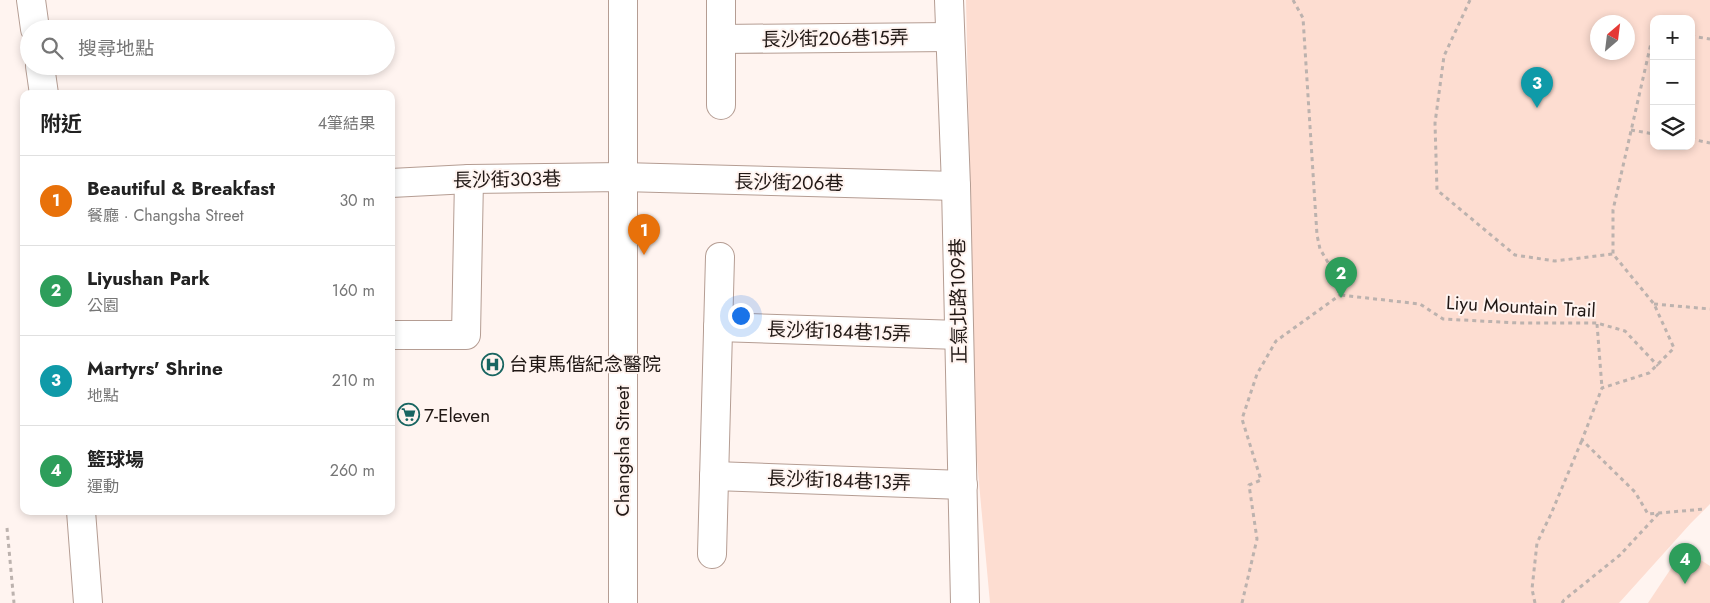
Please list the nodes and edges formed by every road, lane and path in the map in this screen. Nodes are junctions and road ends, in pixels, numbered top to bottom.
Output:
1 (31, 0) edge
2 (623, 0) edge
3 (721, 0) edge
4 (949, 0) edge
5 (1294, 0) edge
6 (1470, 0) edge
7 (34, 20) edge
8 (950, 37) junction
9 (1695, 37) edge
10 (721, 39) junction
11 (1710, 39) edge
12 (1650, 47) edge
13 (41, 75) edge
14 (43, 90) edge
15 (721, 105) dead end
16 (1631, 130) junction
17 (1650, 133) edge
18 (1695, 140) edge
19 (1710, 142) edge
20 (622, 178) junction
21 (469, 179) junction
22 (395, 183) edge
23 (956, 186) junction
24 (1613, 254) junction
25 (720, 257) dead end
26 (1340, 295) junction
27 (1654, 304) junction
28 (1710, 309) edge
29 (1597, 323) junction
30 (718, 327) junction
31 (959, 335) junction
32 (395, 336) edge
33 (1658, 366) junction
34 (1602, 388) junction
35 (1582, 440) junction
36 (714, 476) junction
37 (963, 485) junction
38 (1705, 509) dead end
39 (1660, 513) junction
40 (81, 515) edge
41 (7, 528) dead end
42 (712, 554) dead end
43 (14, 603) edge
44 (88, 603) edge
45 (623, 603) edge
46 (965, 603) edge
47 (1242, 603) edge
48 (1535, 603) edge
49 (1562, 603) edge

1 - 7 street
2 - 20 street, Changsha Street
3 - 10 street
4 - 8 street, 正氣北路109巷
5 - 26 path
6 - 24 path
8 - 10 street, 長沙街206巷15弄
8 - 23 street, 正氣北路109巷
9 - 11 path
10 - 15 street
12 - 16 path
13 - 14 street
16 - 17 path
16 - 24 path
18 - 19 path
20 - 21 street, 長沙街303巷
20 - 23 street, 長沙街206巷
20 - 45 street, Changsha Street
21 - 22 street, 長沙街303巷
21 - 32 street
23 - 31 street, 正氣北路109巷
24 - 27 path
25 - 30 street
26 - 29 path, Liyu Mountain Trail
26 - 47 path
27 - 28 path
27 - 33 path
29 - 33 path, Liyu Mountain Trail
29 - 34 path
30 - 31 street, 長沙街184巷15弄
30 - 36 street
31 - 37 street, 正氣北路109巷
33 - 34 path
34 - 35 path
35 - 39 path
35 - 48 path
36 - 37 street, 長沙街184巷13弄
36 - 42 street
37 - 46 street, 正氣北路109巷
38 - 39 path
39 - 49 path
40 - 44 street
41 - 43 path

